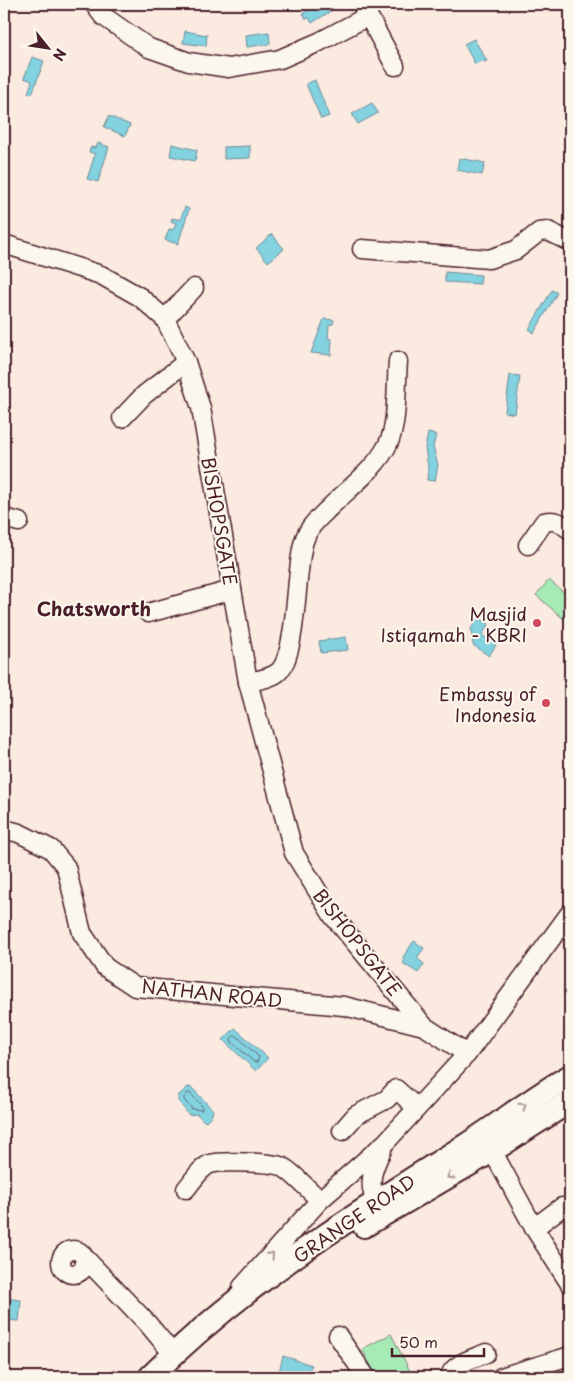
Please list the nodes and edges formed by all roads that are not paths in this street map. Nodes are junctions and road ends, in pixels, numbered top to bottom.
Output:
1 (94, 4) edge
2 (365, 10) edge
3 (395, 66) dead end
4 (570, 242) edge
5 (4, 244) edge
6 (362, 249) dead end
7 (194, 288) dead end
8 (165, 319) junction
9 (398, 361) dead end
10 (186, 362) junction
11 (122, 418) dead end
12 (570, 530) edge
13 (528, 545) dead end
14 (232, 590) junction
15 (148, 613) dead end
16 (248, 682) junction
17 (4, 829) edge
18 (570, 913) edge
19 (424, 1026) junction
20 (482, 1034) junction
21 (444, 1038) junction
22 (467, 1054) junction
23 (570, 1076) edge
24 (570, 1100) edge
25 (413, 1113) junction
26 (342, 1131) dead end
27 (385, 1143) junction
28 (488, 1143) junction
29 (344, 1179) junction
30 (186, 1189) dead end
31 (374, 1198) junction
32 (320, 1200) junction
33 (562, 1207) dead end
34 (534, 1228) junction
35 (84, 1257) dead end
36 (570, 1284) edge
37 (215, 1317) junction
38 (338, 1336) dead end
39 (486, 1353) dead end
40 (173, 1354) junction
41 (570, 1356) edge
42 (150, 1377) edge
43 (168, 1377) edge
44 (366, 1377) edge
45 (450, 1377) edge
46 (501, 1377) edge

1 - 2 street
2 - 3 street
4 - 6 street
5 - 8 street, BISHOPSGATE
7 - 8 street
8 - 10 street, BISHOPSGATE
9 - 16 street
10 - 11 street
10 - 14 street, BISHOPSGATE
12 - 13 street
14 - 15 street
14 - 16 street, BISHOPSGATE
16 - 19 street, BISHOPSGATE
17 - 19 street, NATHAN ROAD
18 - 20 street
19 - 21 street, NATHAN ROAD
20 - 21 street
20 - 22 street
21 - 22 street, NATHAN ROAD
22 - 25 street
28 -> 23 main road, GRANGE ROAD
24 - 28 main road, GRANGE ROAD
25 - 26 street
25 - 27 street
27 - 29 street
27 - 31 street
28 - 31 main road, GRANGE ROAD
28 - 34 street
28 -> 43 main road, GRANGE ROAD
29 - 31 street
29 - 32 street
30 - 32 street
31 - 37 main road, GRANGE ROAD
37 -> 32 street
33 - 34 street
34 - 36 street
35 - 40 street
37 - 40 main road, GRANGE ROAD
38 - 44 street
39 - 45 street
40 - 42 main road, GRANGE ROAD
41 - 46 street

